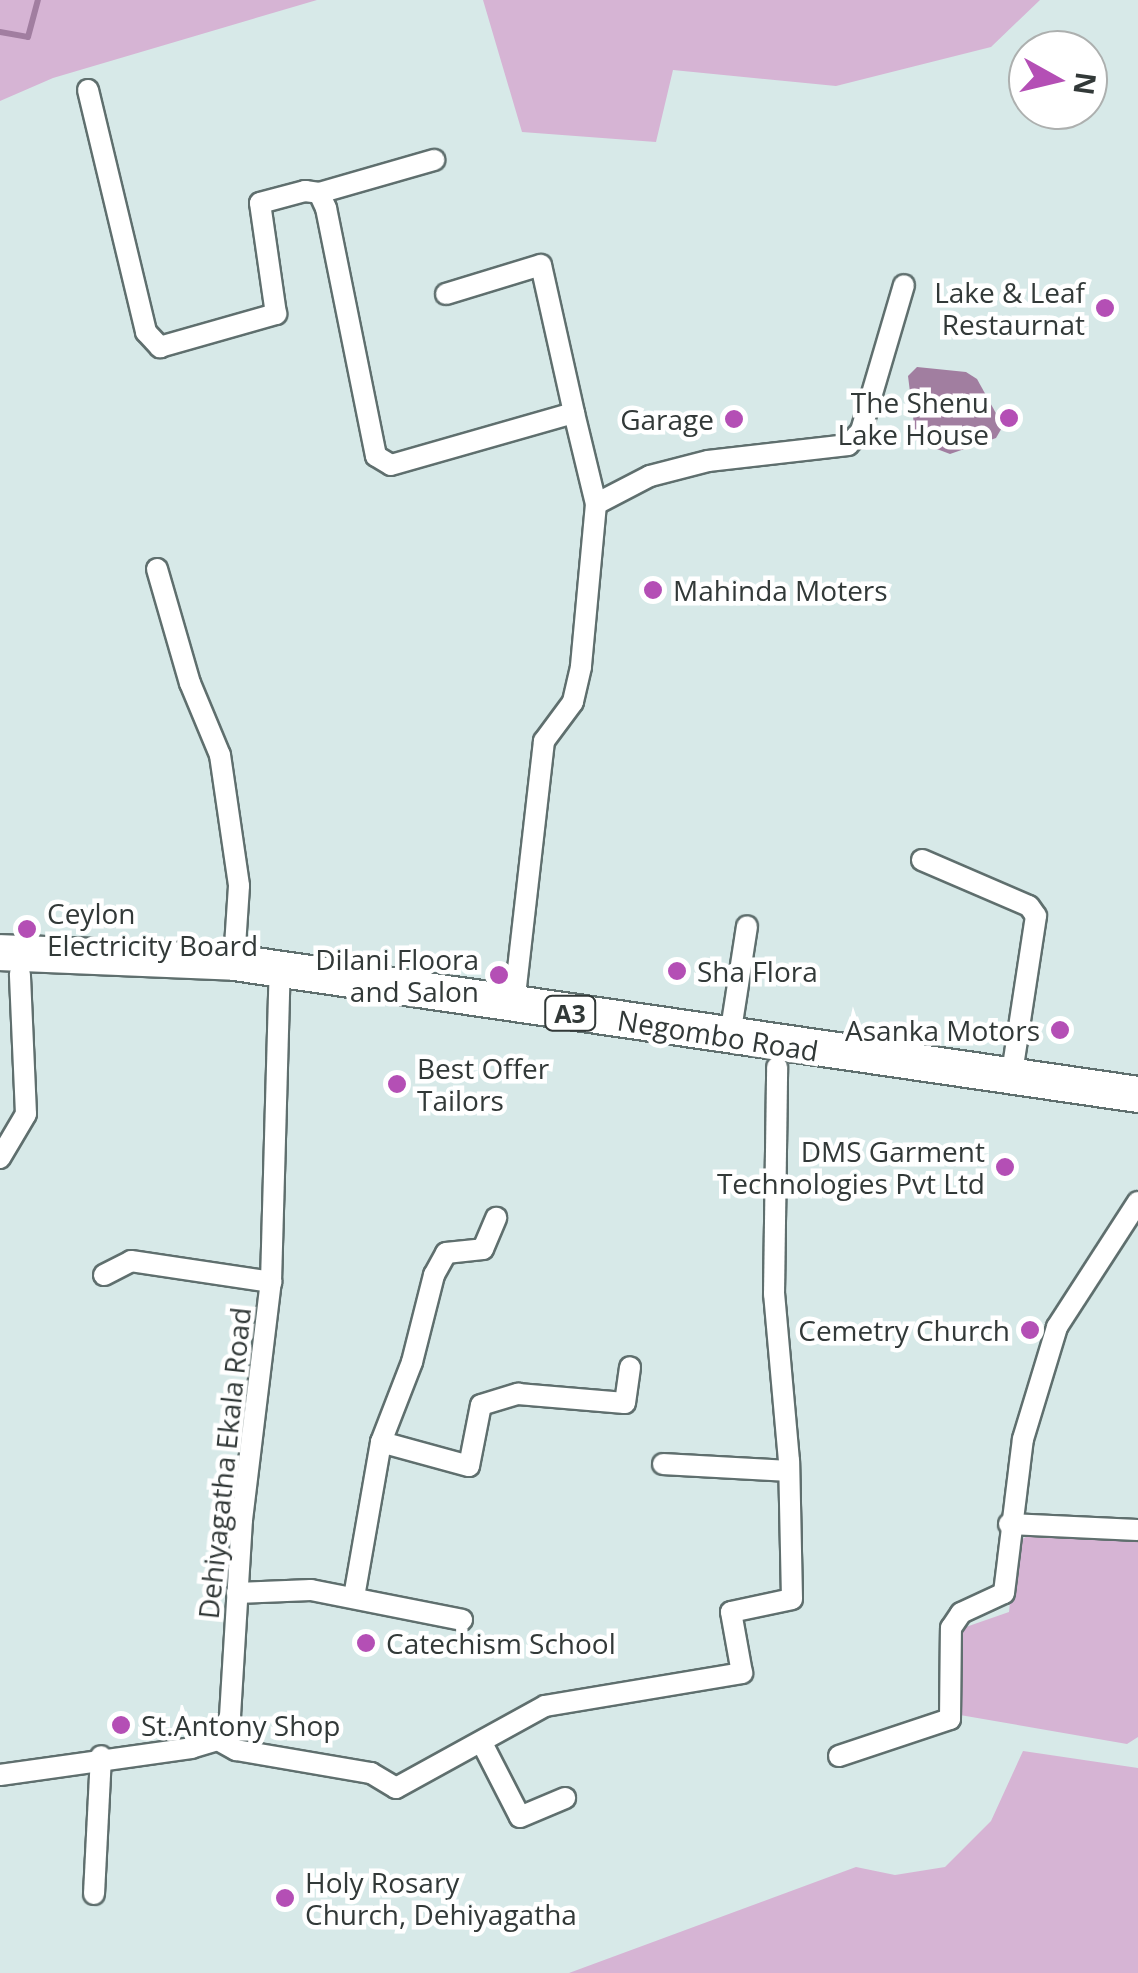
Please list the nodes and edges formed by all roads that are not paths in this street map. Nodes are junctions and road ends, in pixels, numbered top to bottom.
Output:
1 (88, 90) dead end
2 (434, 160) dead end
3 (318, 194) junction
4 (904, 285) dead end
5 (446, 294) dead end
6 (574, 413) junction
7 (596, 504) junction
8 (157, 569) dead end
9 (922, 860) dead end
10 (747, 926) dead end
11 (234, 962) junction
12 (7, 967) edge
13 (279, 979) junction
14 (514, 1004) junction
15 (730, 1036) junction
16 (777, 1068) junction
17 (1012, 1080) junction
18 (1138, 1094) edge
19 (1138, 1115) edge
20 (0, 1158) edge
21 (1138, 1202) edge
22 (496, 1218) dead end
23 (104, 1276) dead end
24 (271, 1282) junction
25 (630, 1367) dead end
26 (381, 1442) junction
27 (664, 1464) dead end
28 (790, 1471) junction
29 (1009, 1524) junction
30 (1138, 1530) edge
31 (236, 1593) junction
32 (354, 1598) junction
33 (462, 1620) dead end
34 (218, 1740) junction
35 (482, 1744) junction
36 (101, 1756) junction
37 (839, 1756) dead end
38 (0, 1775) edge
39 (565, 1798) dead end
40 (94, 1894) dead end

1 - 3 street
2 - 3 street
3 - 6 street
4 - 7 street
5 - 6 street
6 - 7 street
7 - 14 street
8 - 11 street
9 - 17 street
10 - 15 street
11 - 12 highway, Negombo Road / A3
11 - 13 highway, Negombo Road / A3
12 - 13 highway, Negombo Road / A3
12 - 20 street
13 - 14 highway, Negombo Road / A3
13 - 16 highway, Negombo Road / A3
13 - 24 street, Dehiyagatha Ekala Road
14 - 15 highway, Negombo Road / A3
15 - 17 highway, Negombo Road / A3
16 - 19 highway, Negombo Road / A3
16 - 28 street
17 - 18 highway, Negombo Road / A3
21 - 29 street
22 - 26 street
23 - 24 street
24 - 31 street, Dehiyagatha Ekala Road
25 - 26 street
26 - 32 street
27 - 28 street
28 - 35 street
29 - 30 street
29 - 37 street
31 - 32 street
31 - 34 street, Dehiyagatha Ekala Road
32 - 33 street
34 - 35 street
34 - 36 street
35 - 39 street
36 - 38 street
36 - 40 street

